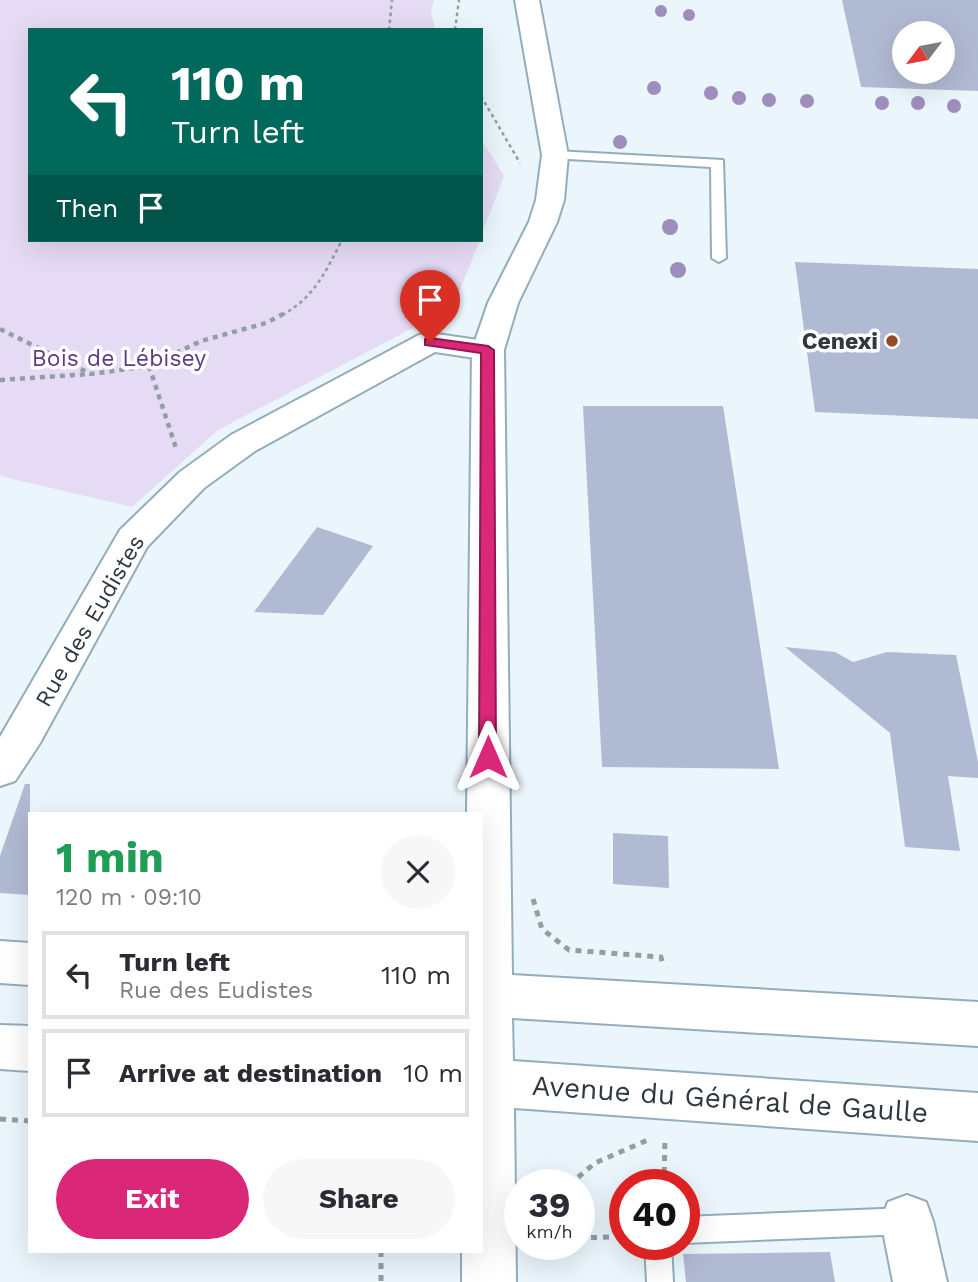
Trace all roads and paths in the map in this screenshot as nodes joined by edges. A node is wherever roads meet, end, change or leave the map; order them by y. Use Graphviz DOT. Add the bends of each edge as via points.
graph roads {
  1 [pos="392,0"];
  2 [pos="459,0"];
  3 [pos="527,0"];
  4 [pos="389,28"];
  5 [pos="454,28"];
  6 [pos="483,99"];
  7 [pos="555,155"];
  8 [pos="524,170"];
  9 [pos="341,242"];
  10 [pos="719,258"];
  11 [pos="0,329"];
  12 [pos="488,350"];
  13 [pos="149,366"];
  14 [pos="91,374"];
  15 [pos="0,380"];
  16 [pos="179,455"];
  17 [pos="0,769"];
  18 [pos="531,895"];
  19 [pos="0,962"];
  20 [pos="28,964"];
  21 [pos="664,976"];
  22 [pos="485,996"];
  23 [pos="978,1024"];
  24 [pos="0,1047"];
  25 [pos="28,1049"];
  26 [pos="484,1082"];
  27 [pos="978,1117"];
  28 [pos="0,1119"];
  29 [pos="28,1121"];
  30 [pos="589,1169"];
  31 [pos="664,1169"];
  32 [pos="908,1221"];
  33 [pos="700,1229"];
  34 [pos="381,1253"];
  35 [pos="659,1260"];
  36 [pos="381,1282"];
  37 [pos="489,1282"];
  38 [pos="660,1282"];
  39 [pos="920,1282"];
  1 -- 4 [label="path"];
  2 -- 5 [label="path"];
  3 -- 7 [label="street"];
  6 -- 8 [label="path"];
  7 -- 10 [label="lane" via="718,163"];
  7 -- 12 [label="street" via="550,200 503,303"];
  9 -- 13 [label="path" via="318,286 301,305 267,323 201,341"];
  11 -- 14 [label="path"];
  12 -- 17 [label="street, Rue des Eudistes" via="430,342 243,443 192,480 133,539 26,732"];
  12 -- 22 [label="street"];
  13 -- 14 [label="path"];
  13 -- 16 [label="path"];
  14 -- 15 [label="path"];
  18 -- 21 [label="path" via="542,929 569,950 662,957"];
  19 -- 20 [label="street"];
  22 -- 23 [label="street"];
  22 -- 26 [label="street"];
  24 -- 25 [label="street"];
  26 -- 27 [label="street, Avenue du Général de Gaulle"];
  26 -- 37 [label="street"];
  28 -- 29 [label="path"];
  30 -- 31 [label="path" via="665,1132"];
  32 -- 33 [label="lane"];
  32 -- 39 [label="street"];
  34 -- 36 [label="path"];
  35 -- 38 [label="lane"];
}
